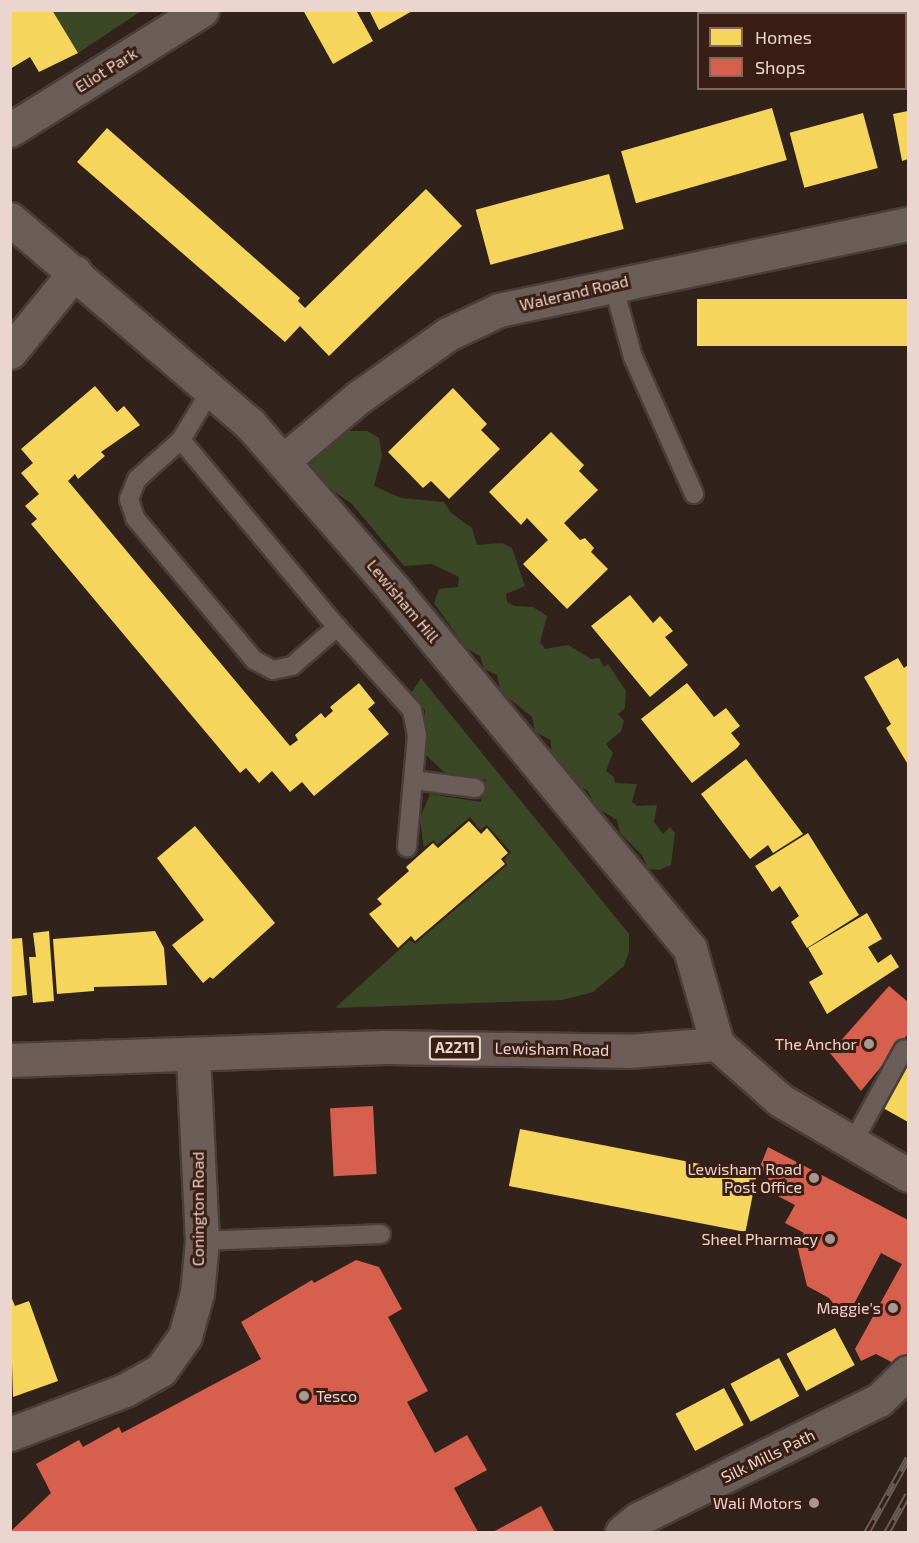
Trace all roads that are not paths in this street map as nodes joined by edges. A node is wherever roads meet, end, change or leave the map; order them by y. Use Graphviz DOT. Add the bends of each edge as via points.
graph roads {
  1 [pos="202,10"];
  2 [pos="10,130"];
  3 [pos="10,219"];
  4 [pos="909,224"];
  5 [pos="75,272"];
  6 [pos="613,284"];
  7 [pos="10,352"];
  8 [pos="212,388"];
  9 [pos="181,440"];
  10 [pos="283,461"];
  11 [pos="694,494"];
  12 [pos="337,627"];
  13 [pos="414,780"];
  14 [pos="475,788"];
  15 [pos="407,848"];
  16 [pos="717,1044"];
  17 [pos="904,1049"];
  18 [pos="193,1055"];
  19 [pos="10,1060"];
  20 [pos="852,1144"];
  21 [pos="909,1175"];
  22 [pos="381,1234"];
  23 [pos="201,1241"];
  24 [pos="909,1372"];
  25 [pos="10,1434"];
  26 [pos="622,1533"];
  1 -- 2 [label="street, Eliot Park"];
  3 -- 5 [label="street, Lewisham Hill"];
  4 -- 6 [label="street, Walerand Road"];
  5 -- 7 [label="street"];
  5 -- 8 [label="street, Lewisham Hill"];
  6 -- 10 [label="street, Walerand Road" via="499,310 448,334 359,397"];
  6 -- 11 [label="lane" via="633,357"];
  8 -- 9 [label="lane"];
  8 -- 10 [label="street, Lewisham Hill"];
  9 -- 12 [label="lane"];
  9 -- 12 [label="lane" via="137,479 129,499 142,527 254,660 273,670 292,666"];
  10 -- 16 [label="street, Lewisham Hill" via="690,949"];
  12 -- 13 [label="lane" via="412,710 417,721"];
  13 -- 14 [label="lane"];
  13 -- 15 [label="lane"];
  16 -- 18 [label="main road, Lewisham Road / A2211" via="628,1051 385,1047"];
  16 -- 20 [label="main road" via="780,1100"];
  17 -- 20 [label="lane"];
  18 -- 19 [label="main road, Lewisham Road / A2211"];
  18 -- 23 [label="street, Conington Road"];
  20 -- 21 [label="main road"];
  22 -- 23 [label="lane"];
  23 -- 25 [label="street, Conington Road" via="197,1293 184,1336 161,1370 125,1390"];
  24 -- 26 [label="street, Silk Mills Path" via="879,1400 638,1519"];
}
